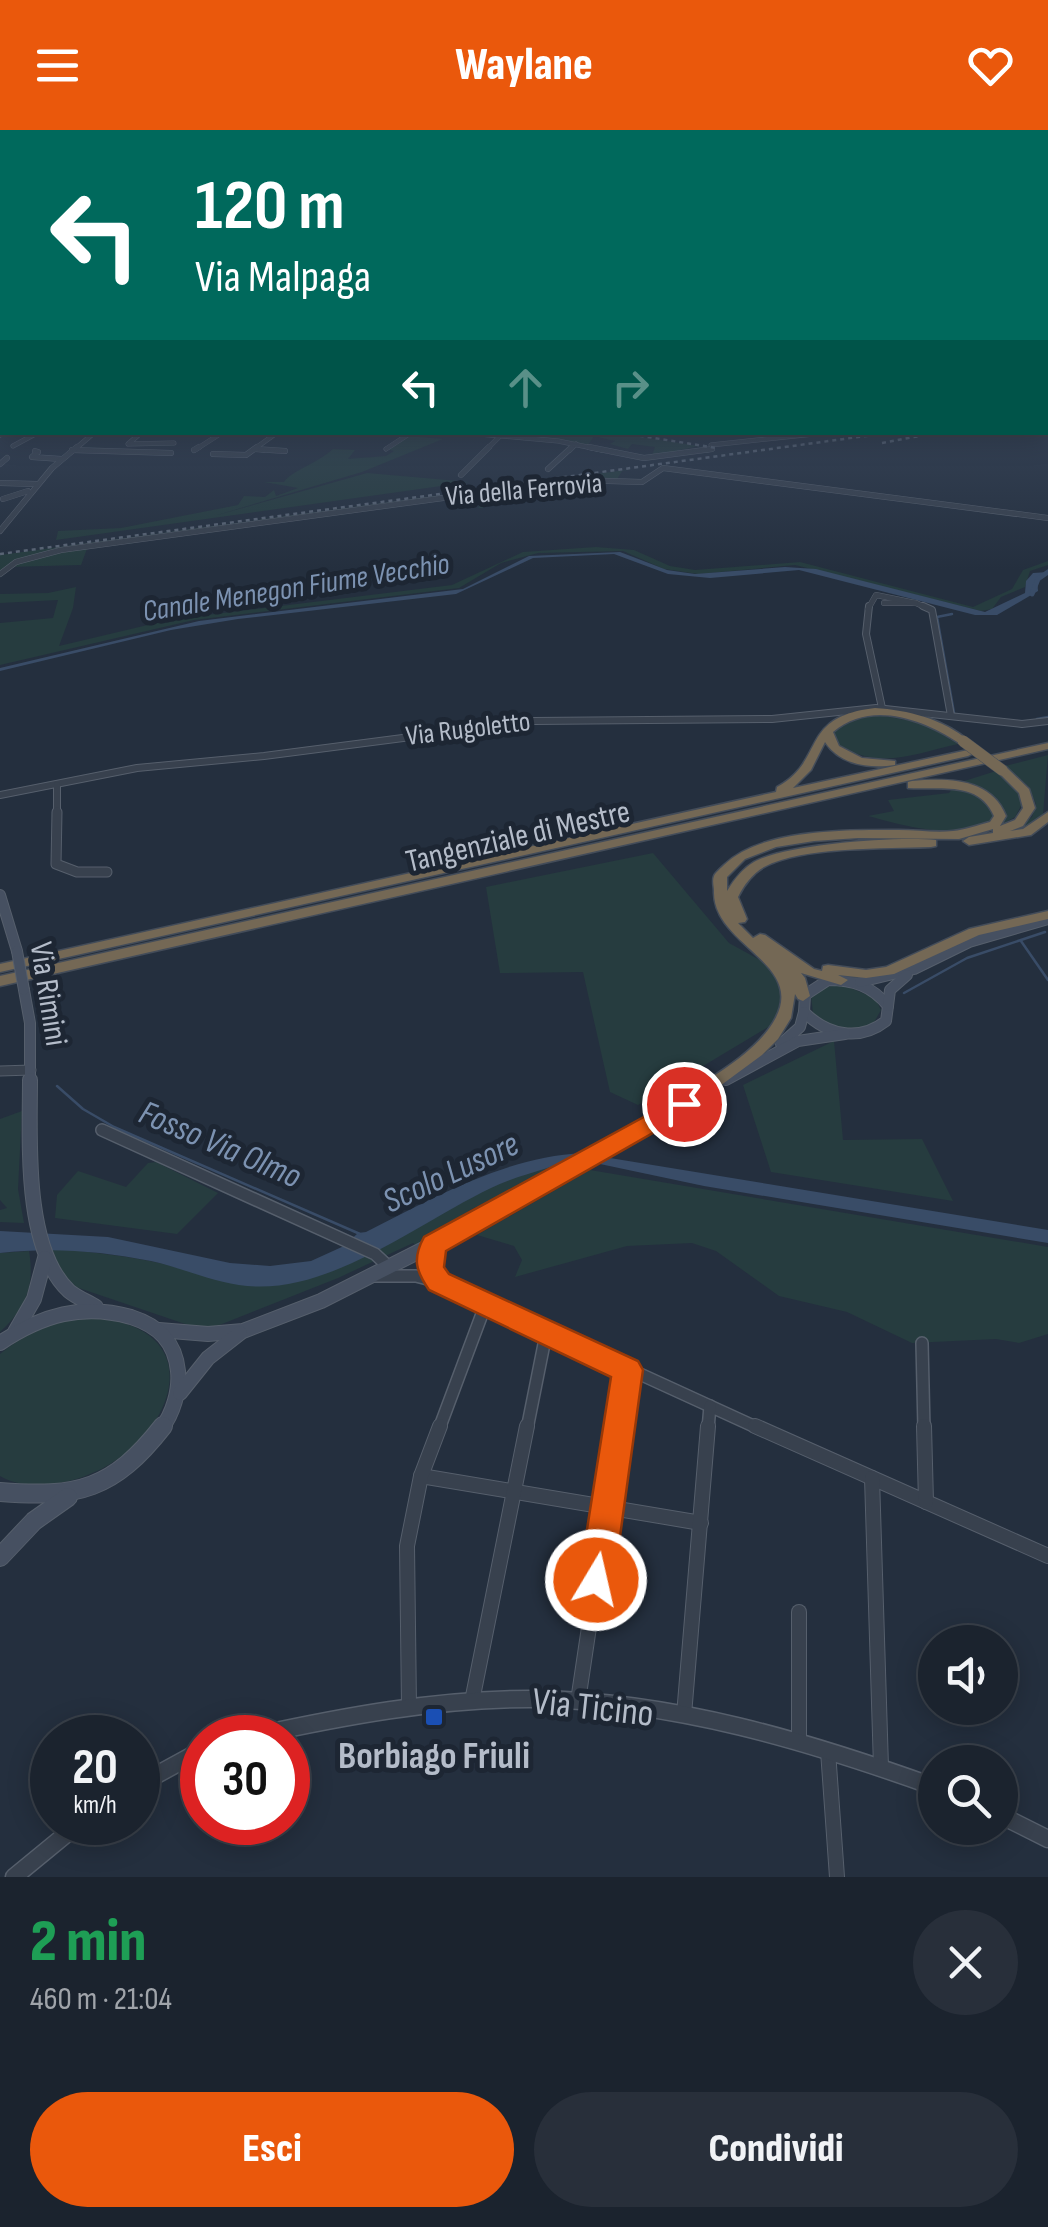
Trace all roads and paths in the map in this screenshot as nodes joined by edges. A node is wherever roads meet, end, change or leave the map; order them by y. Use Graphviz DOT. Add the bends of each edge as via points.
graph roads {
  1 [pos="33,435"];
  2 [pos="91,435"];
  3 [pos="138,435"];
  4 [pos="219,435"];
  5 [pos="274,435"];
  6 [pos="407,435"];
  7 [pos="489,435"];
  8 [pos="810,435"];
  9 [pos="500,436"];
  10 [pos="174,443"];
  11 [pos="576,444"];
  12 [pos="13,446"];
  13 [pos="255,449"];
  14 [pos="386,449"];
  15 [pos="72,450"];
  16 [pos="194,450"];
  17 [pos="284,451"];
  18 [pos="34,452"];
  19 [pos="172,453"];
  20 [pos="213,454"];
  21 [pos="7,458"];
  22 [pos="62,459"];
  23 [pos="0,464"];
  24 [pos="548,469"];
  25 [pos="462,476"];
  26 [pos="0,483"];
  27 [pos="35,486"];
  28 [pos="11,498"];
  29 [pos="1,499"];
  30 [pos="25,500"];
  31 [pos="0,513"];
  32 [pos="14,513"];
  33 [pos="1048,518"];
  34 [pos="0,532"];
  35 [pos="0,574"];
  36 [pos="914,602"];
  37 [pos="884,603"];
  38 [pos="882,708"];
  39 [pos="952,716"];
  40 [pos="1048,721"];
  41 [pos="828,730"];
  42 [pos="1048,736"];
  43 [pos="1048,746"];
  44 [pos="964,748"];
  45 [pos="57,785"];
  46 [pos="0,794"];
  47 [pos="1048,816"];
  48 [pos="672,819"];
  49 [pos="949,838"];
  50 [pos="106,872"];
  51 [pos="456,879"];
  52 [pos="0,895"];
  53 [pos="3,912"];
  54 [pos="1048,917"];
  55 [pos="6,933"];
  56 [pos="772,954"];
  57 [pos="0,968"];
  58 [pos="914,969"];
  59 [pos="0,981"];
  60 [pos="848,981"];
  61 [pos="804,1004"];
  62 [pos="888,1006"];
  63 [pos="844,1034"];
  64 [pos="762,1058"];
  65 [pos="31,1070"];
  66 [pos="0,1071"];
  67 [pos="684,1104"];
  68 [pos="102,1130"];
  69 [pos="434,1245"];
  70 [pos="44,1254"];
  71 [pos="375,1254"];
  72 [pos="390,1268"];
  73 [pos="374,1276"];
  74 [pos="439,1282"];
  75 [pos="485,1306"];
  76 [pos="100,1309"];
  77 [pos="159,1330"];
  78 [pos="243,1331"];
  79 [pos="15,1332"];
  80 [pos="546,1334"];
  81 [pos="0,1343"];
  82 [pos="922,1344"];
  83 [pos="628,1370"];
  84 [pos="180,1393"];
  85 [pos="710,1406"];
  86 [pos="421,1476"];
  87 [pos="872,1478"];
  88 [pos="0,1492"];
  89 [pos="514,1492"];
  90 [pos="71,1494"];
  91 [pos="926,1502"];
  92 [pos="608,1507"];
  93 [pos="701,1524"];
  94 [pos="1048,1556"];
  95 [pos="0,1557"];
  96 [pos="799,1612"];
  97 [pos="472,1701"];
  98 [pos="578,1702"];
  99 [pos="409,1708"];
  100 [pos="684,1718"];
  101 [pos="310,1726"];
  102 [pos="798,1744"];
  103 [pos="828,1750"];
  104 [pos="881,1767"];
  105 [pos="918,1781"];
  106 [pos="1018,1824"];
  107 [pos="1048,1840"];
  108 [pos="53,1845"];
  109 [pos="14,1877"];
  110 [pos="837,1877"];
  1 -- 12 [label="street"];
  2 -- 15 [label="street"];
  3 -- 10 [label="street" via="128,444"];
  4 -- 16 [label="street"];
  5 -- 13 [label="street"];
  6 -- 14 [label="street"];
  7 -- 9 [label="street"];
  8 -- 11 [label="street" via="644,458"];
  9 -- 11 [label="street"];
  9 -- 25 [label="street"];
  11 -- 24 [label="street"];
  13 -- 17 [label="street"];
  13 -- 20 [label="street" via="242,456"];
  15 -- 19 [label="street"];
  15 -- 22 [label="street"];
  18 -- 22 [label="street" via="34,458"];
  21 -- 23 [label="street"];
  22 -- 27 [label="street"];
  26 -- 27 [label="street"];
  27 -- 28 [label="street"];
  27 -- 30 [label="street"];
  28 -- 29 [label="street"];
  28 -- 30 [label="street"];
  30 -- 32 [label="street"];
  31 -- 32 [label="street"];
  32 -- 34 [label="street"];
  33 -- 35 [label="street, Via della Ferrovia" via="662,468 642,482 575,480 61,550 16,562"];
  36 -- 37 [label="street"];
  36 -- 38 [label="street" via="876,595 864,619"];
  36 -- 39 [label="street" via="932,610"];
  38 -- 39 [label="street, Via Rugoletto"];
  38 -- 45 [label="street, Via Rugoletto" via="772,719 504,724 136,768"];
  39 -- 40 [label="street, Via Rugoletto"];
  41 -- 44 [label="highway" via="854,715 894,714 929,722"];
  41 -- 44 [label="highway" via="836,750 865,762 900,763"];
  41 -- 48 [label="highway" via="796,783"];
  42 -- 44 [label="highway, Tangenziale di Mestre"];
  43 -- 51 [label="highway, Tangenziale di Mestre"];
  44 -- 48 [label="highway, Tangenziale di Mestre"];
  44 -- 49 [label="highway, bridge" via="1002,770 1025,792 1029,808 1019,822 993,832"];
  45 -- 46 [label="street, Via Rugoletto"];
  45 -- 50 [label="street" via="56,864"];
  47 -- 49 [label="highway" via="1014,836"];
  48 -- 57 [label="highway, Tangenziale di Mestre"];
  49 -- 51 [label="highway" via="984,830 1000,816 997,805 954,785 910,785"];
  49 -- 56 [label="highway" via="758,864 736,886 732,905"];
  51 -- 59 [label="highway, Tangenziale di Mestre"];
  52 -- 53 [label="main road, Via Rimini"];
  53 -- 55 [label="main road, Via Rimini"];
  54 -- 56 [label="highway" via="974,932 876,973 814,967"];
  54 -- 58 [label="main road" via="982,937"];
  55 -- 65 [label="main road, Via Rimini, bridge" via="17,950"];
  56 -- 60 [label="highway"];
  56 -- 61 [label="highway" via="798,978"];
  56 -- 67 [label="highway" via="787,982 784,1022"];
  58 -- 60 [label="main road" via="876,981"];
  58 -- 62 [label="main road" via="890,990"];
  60 -- 61 [label="main road" via="818,983"];
  60 -- 62 [label="main road" via="874,990"];
  61 -- 63 [label="main road" via="816,1024"];
  61 -- 64 [label="main road" via="797,1030"];
  62 -- 63 [label="main road" via="880,1028"];
  63 -- 64 [label="main road" via="810,1036"];
  64 -- 67 [label="main road"];
  65 -- 66 [label="street"];
  65 -- 70 [label="main road, Via Rimini" via="28,1132"];
  67 -- 69 [label="main road"];
  68 -- 71 [label="street"];
  69 -- 72 [label="main road"];
  69 -- 74 [label="street" via="430,1268"];
  70 -- 76 [label="main road" via="68,1290"];
  70 -- 79 [label="main road" via="34,1299"];
  71 -- 72 [label="street"];
  72 -- 73 [label="main road"];
  73 -- 74 [label="street"];
  73 -- 78 [label="main road"];
  74 -- 75 [label="street"];
  75 -- 80 [label="street"];
  75 -- 86 [label="street"];
  76 -- 77 [label="main road" via="131,1314"];
  76 -- 79 [label="main road" via="58,1314"];
  77 -- 78 [label="main road"];
  77 -- 84 [label="main road" via="179,1363"];
  78 -- 84 [label="main road" via="208,1358"];
  79 -- 81 [label="main road"];
  80 -- 83 [label="street"];
  80 -- 89 [label="street"];
  82 -- 91 [label="street"];
  83 -- 85 [label="street"];
  83 -- 92 [label="street"];
  84 -- 90 [label="main road" via="164,1430 137,1461"];
  85 -- 87 [label="street"];
  85 -- 93 [label="street"];
  86 -- 89 [label="street"];
  86 -- 99 [label="street" via="407,1546"];
  87 -- 91 [label="street"];
  87 -- 104 [label="street"];
  88 -- 90 [label="main road" via="22,1498"];
  89 -- 92 [label="street"];
  89 -- 97 [label="street"];
  90 -- 95 [label="main road"];
  91 -- 94 [label="street"];
  92 -- 93 [label="street"];
  92 -- 98 [label="street"];
  93 -- 100 [label="street"];
  96 -- 102 [label="street"];
  97 -- 98 [label="street, Via Ticino"];
  97 -- 99 [label="street, Via Ticino"];
  98 -- 100 [label="street, Via Ticino"];
  99 -- 101 [label="street, Via Ticino"];
  100 -- 102 [label="street, Via Ticino"];
  102 -- 103 [label="street, Via Ticino"];
  103 -- 104 [label="street, Via Ticino"];
  103 -- 110 [label="street"];
  104 -- 105 [label="street, Via Ticino"];
  106 -- 107 [label="street"];
  108 -- 109 [label="street"];
}
